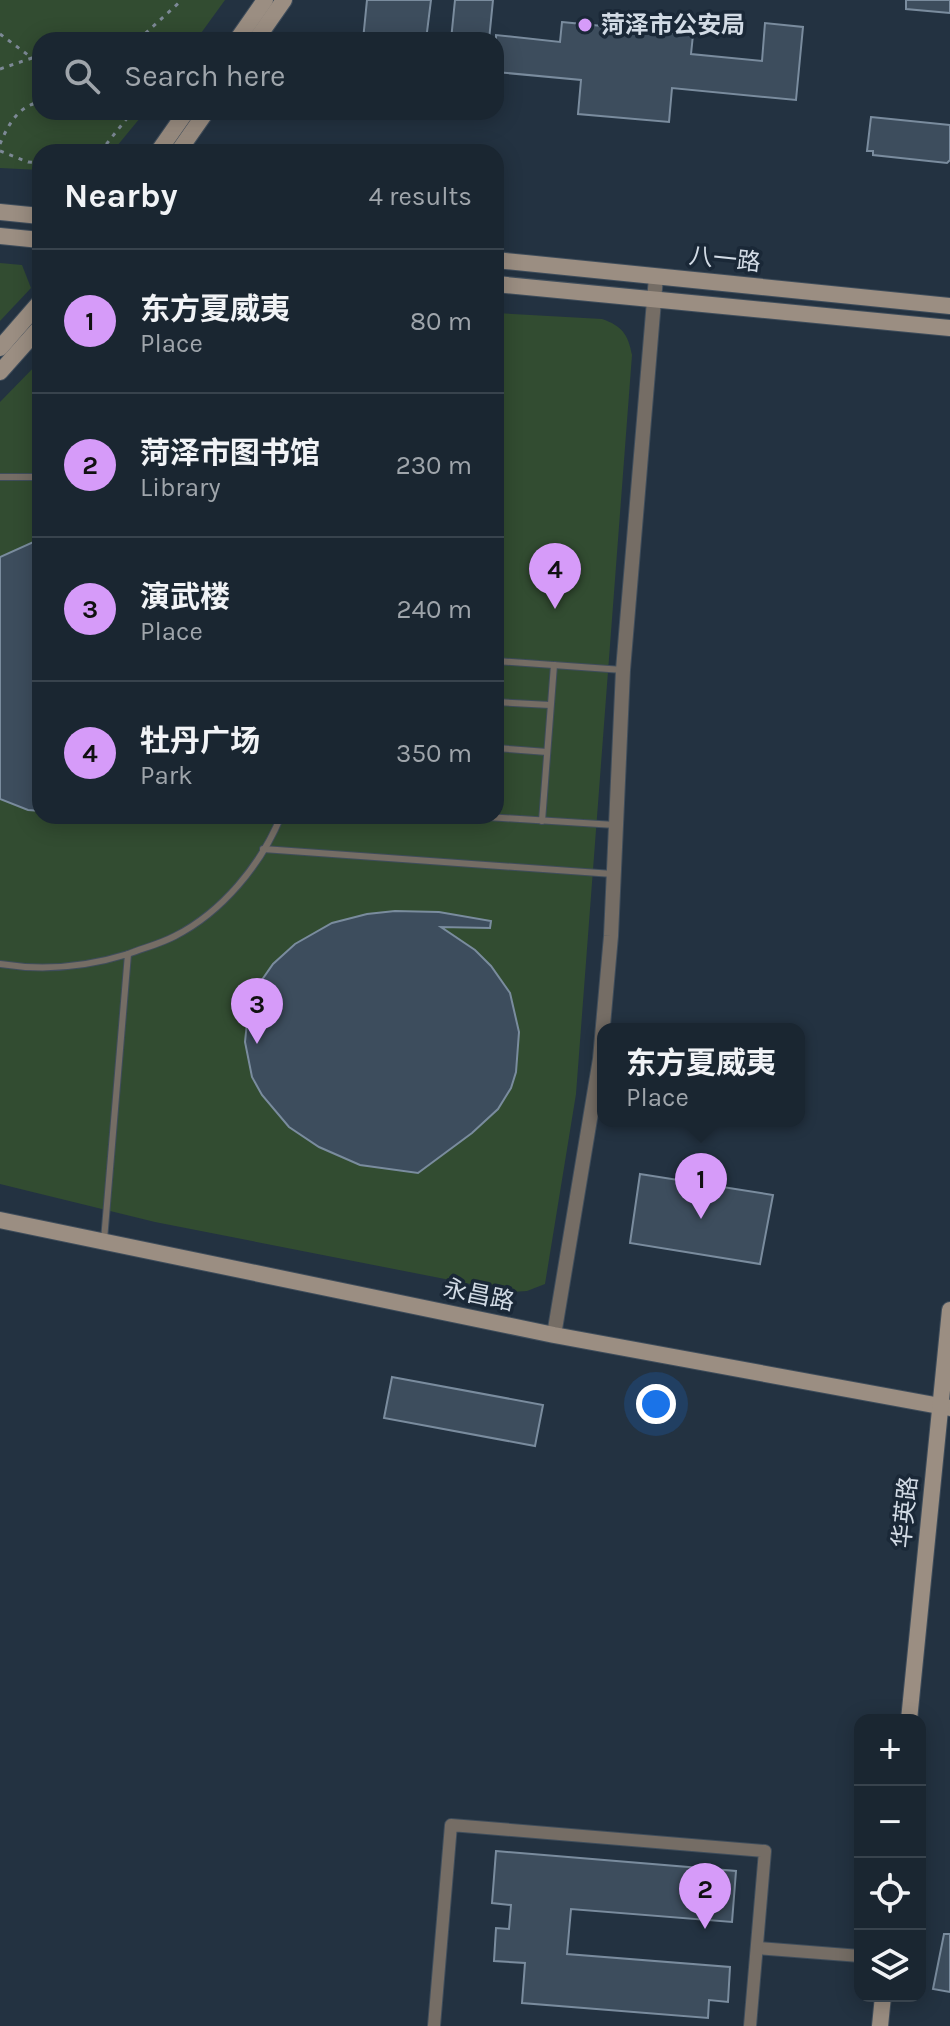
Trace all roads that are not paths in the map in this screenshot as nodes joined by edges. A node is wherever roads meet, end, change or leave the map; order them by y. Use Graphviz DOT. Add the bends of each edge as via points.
graph roads {
  1 [pos="265,0"];
  2 [pos="284,0"];
  3 [pos="243,32"];
  4 [pos="262,32"];
  5 [pos="180,120"];
  6 [pos="200,120"];
  7 [pos="164,144"];
  8 [pos="184,144"];
  9 [pos="0,212"];
  10 [pos="32,215"];
  11 [pos="0,236"];
  12 [pos="32,239"];
  13 [pos="504,261"];
  14 [pos="656,277"];
  15 [pos="504,285"];
  16 [pos="950,306"];
  17 [pos="32,311"];
  18 [pos="950,328"];
  19 [pos="32,336"];
  20 [pos="0,348"];
  21 [pos="0,372"];
  22 [pos="0,477"];
  23 [pos="32,477"];
  24 [pos="504,662"];
  25 [pos="554,665"];
  26 [pos="623,670"];
  27 [pos="504,702"];
  28 [pos="550,705"];
  29 [pos="504,749"];
  30 [pos="547,752"];
  31 [pos="504,818"];
  32 [pos="542,821"];
  33 [pos="277,824"];
  34 [pos="615,825"];
  35 [pos="263,849"];
  36 [pos="613,874"];
  37 [pos="128,954"];
  38 [pos="0,964"];
  39 [pos="603,1023"];
  40 [pos="597,1077"];
  41 [pos="0,1220"];
  42 [pos="104,1243"];
  43 [pos="950,1310"];
  44 [pos="554,1335"];
  45 [pos="945,1407"];
  46 [pos="910,1714"];
  47 [pos="757,1948"];
  48 [pos="854,1956"];
  49 [pos="882,2002"];
  50 [pos="434,2026"];
  51 [pos="750,2026"];
  52 [pos="880,2026"];
  1 -- 3 [label="main road"];
  2 -- 4 [label="main road"];
  5 -- 7 [label="main road"];
  6 -- 8 [label="main road"];
  9 -- 10 [label="main road"];
  11 -- 12 [label="main road"];
  13 -- 14 [label="main road, 八一路"];
  14 -- 16 [label="main road, 八一路"];
  14 -- 26 [label="street"];
  15 -- 18 [label="main road"];
  17 -- 20 [label="main road"];
  19 -- 21 [label="main road"];
  22 -- 23 [label="lane"];
  24 -- 25 [label="lane"];
  25 -- 26 [label="lane"];
  25 -- 28 [label="lane"];
  26 -- 34 [label="street"];
  27 -- 28 [label="lane"];
  28 -- 30 [label="lane"];
  29 -- 30 [label="lane"];
  30 -- 32 [label="lane"];
  31 -- 32 [label="lane"];
  32 -- 34 [label="lane"];
  33 -- 35 [label="lane"];
  34 -- 36 [label="street"];
  35 -- 36 [label="lane"];
  35 -- 37 [label="lane" via="204,919"];
  36 -- 39 [label="street"];
  37 -- 38 [label="lane" via="44,968"];
  37 -- 42 [label="lane"];
  40 -- 44 [label="street"];
  41 -- 42 [label="main road, 永昌路"];
  42 -- 44 [label="main road, 永昌路"];
  43 -- 45 [label="main road, 华英路"];
  44 -- 45 [label="main road, 永昌路"];
  45 -- 46 [label="main road, 华英路"];
  47 -- 48 [label="street"];
  47 -- 50 [label="street" via="765,1851 451,1825"];
  47 -- 51 [label="street"];
  49 -- 52 [label="main road"];
}
